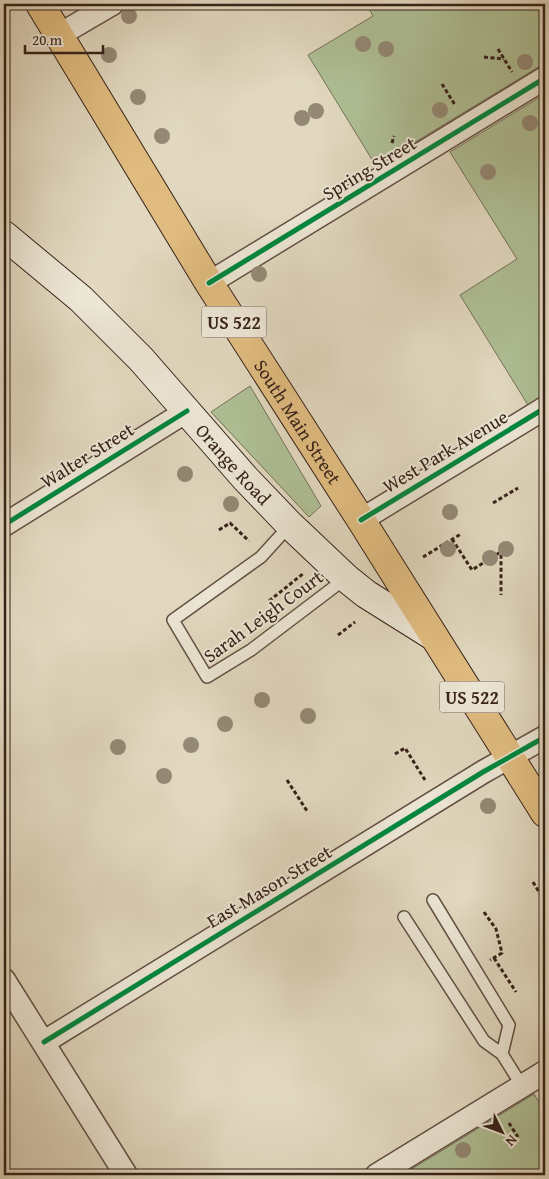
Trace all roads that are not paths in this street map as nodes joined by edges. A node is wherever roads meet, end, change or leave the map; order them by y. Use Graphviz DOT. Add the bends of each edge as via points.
graph roads {
  1 [pos="40,4"];
  2 [pos="112,4"];
  3 [pos="59,35"];
  4 [pos="545,78"];
  5 [pos="4,235"];
  6 [pos="209,283"];
  7 [pos="545,408"];
  8 [pos="187,411"];
  9 [pos="361,520"];
  10 [pos="4,525"];
  11 [pos="290,525"];
  12 [pos="346,578"];
  13 [pos="433,636"];
  14 [pos="545,738"];
  15 [pos="510,757"];
  16 [pos="545,813"];
  17 [pos="433,900"];
  18 [pos="404,917"];
  19 [pos="4,980"];
  20 [pos="44,1042"];
  21 [pos="502,1054"];
  22 [pos="545,1072"];
  23 [pos="522,1086"];
  24 [pos="126,1175"];
  25 [pos="376,1175"];
  1 -- 3 [label="main road, South Main Street / US 522"];
  2 -- 3 [label="street"];
  3 -- 6 [label="main road, South Main Street / US 522"];
  4 -- 6 [label="street, Spring Street"];
  5 -- 8 [label="main road, Orange Road" via="81,299"];
  6 -- 9 [label="main road, South Main Street / US 522"];
  7 -- 9 [label="street, West Park Avenue"];
  8 -- 10 [label="street, Walter Street"];
  8 -- 11 [label="main road, Orange Road"];
  9 -- 13 [label="main road, South Main Street / US 522"];
  11 -- 12 [label="main road, Orange Road"];
  11 -- 12 [label="lane, Sarah Leigh Court" via="261,557 173,620 207,677 251,650"];
  12 -- 13 [label="main road, Orange Road"];
  13 -- 15 [label="main road, South Main Street / US 522"];
  14 -- 15 [label="street, East Mason Street"];
  15 -- 16 [label="main road, South Main Street / US 522"];
  15 -- 20 [label="street, East Mason Street"];
  17 -- 21 [label="lane" via="510,1025"];
  18 -- 21 [label="lane" via="484,1041"];
  19 -- 20 [label="street"];
  20 -- 24 [label="street"];
  21 -- 23 [label="lane"];
  22 -- 23 [label="street"];
  23 -- 25 [label="street"];
}
